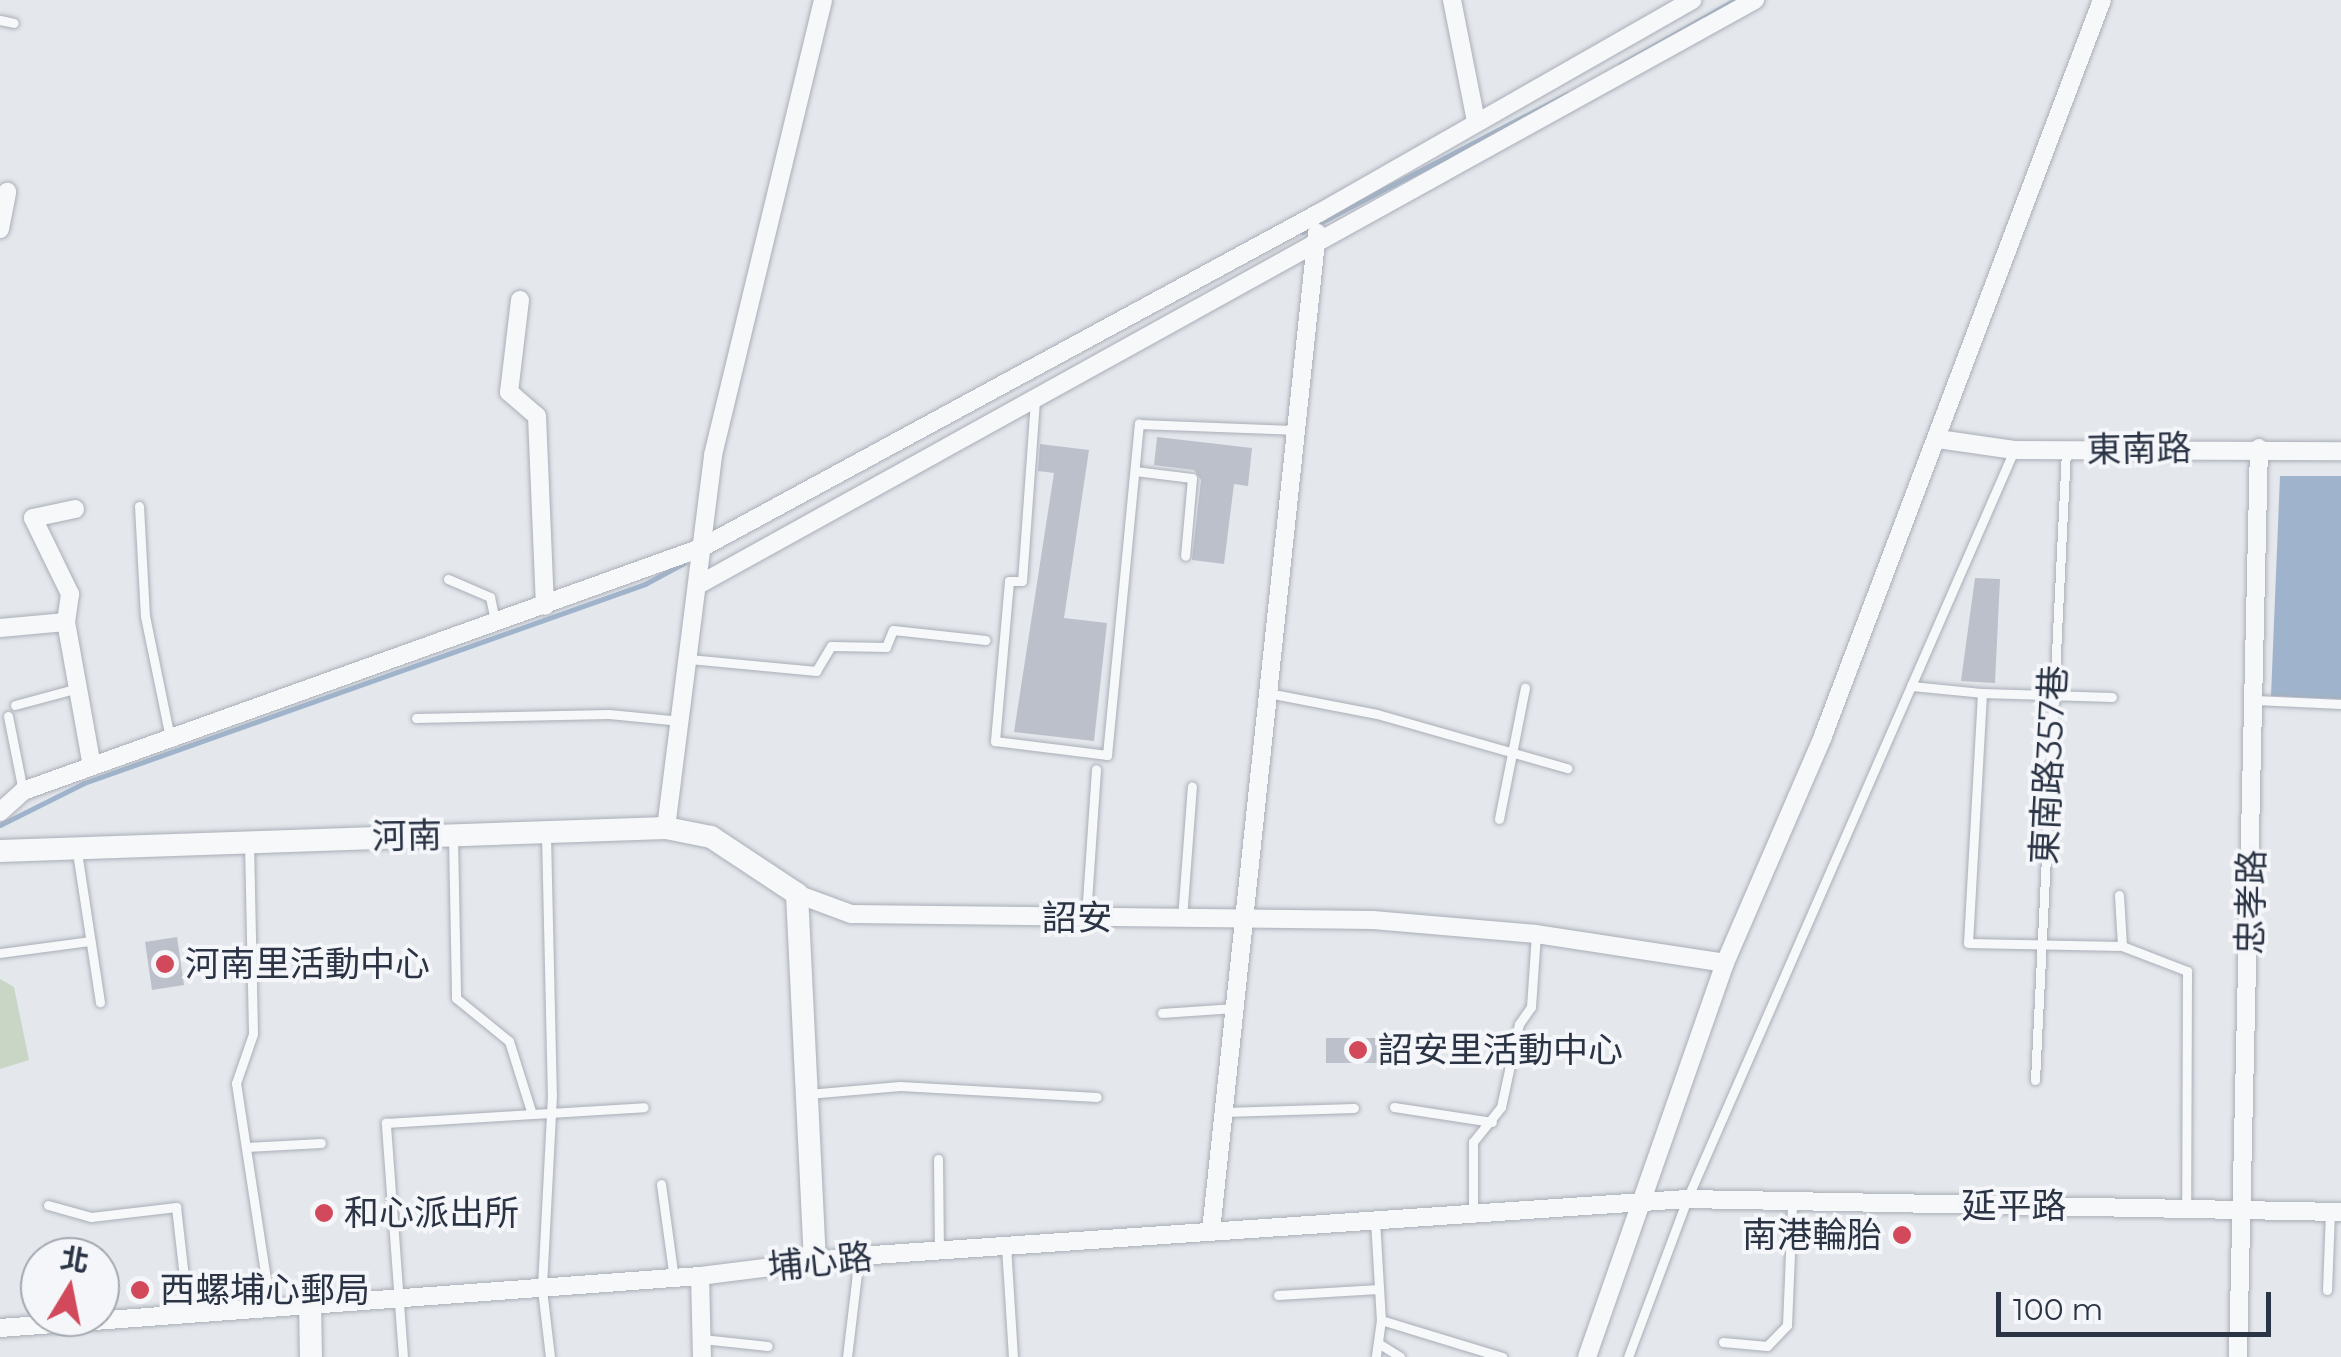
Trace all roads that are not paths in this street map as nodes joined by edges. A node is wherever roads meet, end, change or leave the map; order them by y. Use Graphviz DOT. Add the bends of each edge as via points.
graph roads {
  1 [pos="823,0"];
  2 [pos="1452,0"];
  3 [pos="1693,0"];
  4 [pos="1755,0"];
  5 [pos="2102,0"];
  6 [pos="0,20"];
  7 [pos="14,23"];
  8 [pos="1476,121"];
  9 [pos="7,192"];
  10 [pos="1319,213"];
  11 [pos="0,229"];
  12 [pos="1316,240"];
  13 [pos="520,300"];
  14 [pos="1035,400"];
  15 [pos="1292,430"];
  16 [pos="1938,439"];
  17 [pos="2259,448"];
  18 [pos="2014,450"];
  19 [pos="2066,450"];
  20 [pos="2341,451"];
  21 [pos="1135,471"];
  22 [pos="139,506"];
  23 [pos="75,509"];
  24 [pos="700,548"];
  25 [pos="1185,556"];
  26 [pos="448,579"];
  27 [pos="700,584"];
  28 [pos="545,606"];
  29 [pos="66,622"];
  30 [pos="496,623"];
  31 [pos="0,628"];
  32 [pos="984,640"];
  33 [pos="689,659"];
  34 [pos="1911,686"];
  35 [pos="78,688"];
  36 [pos="1525,688"];
  37 [pos="1268,693"];
  38 [pos="1982,693"];
  39 [pos="2052,695"];
  40 [pos="2112,697"];
  41 [pos="2255,700"];
  42 [pos="2341,704"];
  43 [pos="15,705"];
  44 [pos="8,716"];
  45 [pos="416,718"];
  46 [pos="681,720"];
  47 [pos="170,738"];
  48 [pos="1512,752"];
  49 [pos="92,766"];
  50 [pos="1096,768"];
  51 [pos="1567,768"];
  52 [pos="1192,786"];
  53 [pos="23,790"];
  54 [pos="0,812"];
  55 [pos="1499,820"];
  56 [pos="666,828"];
  57 [pos="546,832"];
  58 [pos="452,835"];
  59 [pos="248,840"];
  60 [pos="76,844"];
  61 [pos="0,851"];
  62 [pos="797,894"];
  63 [pos="2118,894"];
  64 [pos="1247,917"];
  65 [pos="1182,918"];
  66 [pos="1086,919"];
  67 [pos="1536,934"];
  68 [pos="90,941"];
  69 [pos="2040,945"];
  70 [pos="2122,946"];
  71 [pos="0,953"];
  72 [pos="1724,963"];
  73 [pos="100,1002"];
  74 [pos="1236,1008"];
  75 [pos="1162,1013"];
  76 [pos="2036,1080"];
  77 [pos="806,1094"];
  78 [pos="1097,1097"];
  79 [pos="1394,1106"];
  80 [pos="644,1107"];
  81 [pos="1354,1108"];
  82 [pos="547,1109"];
  83 [pos="531,1111"];
  84 [pos="1224,1112"];
  85 [pos="1492,1122"];
  86 [pos="321,1143"];
  87 [pos="246,1147"];
  88 [pos="938,1159"];
  89 [pos="661,1184"];
  90 [pos="1687,1199"];
  91 [pos="1642,1203"];
  92 [pos="48,1204"];
  93 [pos="1792,1204"];
  94 [pos="2186,1207"];
  95 [pos="2246,1210"];
  96 [pos="2335,1212"];
  97 [pos="1472,1214"];
  98 [pos="1375,1220"];
  99 [pos="1211,1232"];
  100 [pos="1006,1246"];
  101 [pos="939,1250"];
  102 [pos="859,1256"];
  103 [pos="815,1260"];
  104 [pos="700,1276"];
  105 [pos="674,1278"];
  106 [pos="542,1289"];
  107 [pos="1378,1289"];
  108 [pos="2327,1290"];
  109 [pos="398,1296"];
  110 [pos="1278,1296"];
  111 [pos="310,1301"];
  112 [pos="270,1306"];
  113 [pos="188,1314"];
  114 [pos="1381,1320"];
  115 [pos="0,1328"];
  116 [pos="1723,1342"];
  117 [pos="1378,1343"];
  118 [pos="768,1346"];
  119 [pos="702,1348"];
  120 [pos="312,1357"];
  121 [pos="402,1357"];
  122 [pos="550,1357"];
  123 [pos="847,1357"];
  124 [pos="1013,1357"];
  125 [pos="1376,1357"];
  126 [pos="1400,1357"];
  127 [pos="1502,1357"];
  128 [pos="1587,1357"];
  129 [pos="1628,1357"];
  130 [pos="2238,1357"];
  1 -- 24 [label="street" via="713,455"];
  2 -- 8 [label="street"];
  3 -- 8 [label="street"];
  4 -- 12 [label="street"];
  5 -- 16 [label="street"];
  6 -- 7 [label="lane"];
  8 -- 10 [label="street"];
  9 -- 11 [label="street"];
  10 -- 12 [label="street"];
  10 -- 24 [label="street"];
  12 -- 14 [label="street"];
  12 -- 15 [label="street"];
  13 -- 28 [label="street" via="509,392 537,416"];
  14 -- 21 [label="lane" via="1022,581 1009,581 996,741 1107,755"];
  14 -- 27 [label="street"];
  15 -- 21 [label="lane" via="1139,424"];
  15 -- 37 [label="street"];
  16 -- 18 [label="street, 東南路"];
  16 -- 72 [label="street" via="1823,736"];
  17 -- 19 [label="street, 東南路"];
  17 -- 20 [label="street, 東南路"];
  17 -- 41 [label="street, 忠孝路"];
  18 -- 19 [label="street, 東南路"];
  18 -- 34 [label="lane"];
  19 -- 39 [label="lane, 東南路357巷"];
  21 -- 25 [label="lane" via="1192,478"];
  22 -- 47 [label="lane" via="145,616"];
  23 -- 29 [label="street" via="33,518 70,594"];
  24 -- 27 [label="street"];
  24 -- 28 [label="street"];
  26 -- 30 [label="lane" via="490,597"];
  27 -- 33 [label="street"];
  28 -- 30 [label="street"];
  29 -- 31 [label="street"];
  29 -- 35 [label="street"];
  30 -- 47 [label="street"];
  32 -- 33 [label="lane" via="893,630 886,646 831,646 816,671"];
  33 -- 46 [label="street"];
  34 -- 38 [label="lane"];
  34 -- 90 [label="lane"];
  35 -- 43 [label="lane"];
  35 -- 49 [label="street"];
  36 -- 48 [label="lane"];
  37 -- 48 [label="lane" via="1377,714"];
  37 -- 64 [label="street"];
  38 -- 39 [label="lane"];
  38 -- 69 [label="lane" via="1968,943"];
  39 -- 40 [label="lane"];
  39 -- 69 [label="lane, 東南路357巷"];
  41 -- 42 [label="lane"];
  41 -- 95 [label="street, 忠孝路"];
  44 -- 53 [label="lane"];
  45 -- 46 [label="lane" via="609,714"];
  46 -- 56 [label="street"];
  47 -- 49 [label="street"];
  48 -- 51 [label="lane"];
  48 -- 55 [label="lane"];
  49 -- 53 [label="street"];
  50 -- 66 [label="lane"];
  52 -- 65 [label="lane"];
  53 -- 54 [label="street"];
  56 -- 57 [label="street, 河南"];
  56 -- 62 [label="street, 河南" via="710,837"];
  57 -- 58 [label="street, 河南"];
  57 -- 82 [label="lane" via="552,1095"];
  58 -- 59 [label="street, 河南"];
  58 -- 83 [label="lane" via="456,998 510,1041"];
  59 -- 60 [label="street, 河南"];
  59 -- 87 [label="lane" via="254,1034 236,1084"];
  60 -- 61 [label="street, 河南"];
  60 -- 68 [label="lane"];
  62 -- 66 [label="street, 詔安" via="850,914"];
  62 -- 77 [label="street"];
  63 -- 70 [label="lane"];
  64 -- 65 [label="street, 詔安"];
  64 -- 67 [label="street, 詔安"];
  64 -- 74 [label="street"];
  65 -- 66 [label="street, 詔安"];
  67 -- 72 [label="street, 詔安"];
  67 -- 85 [label="lane" via="1531,1007 1519,1024"];
  68 -- 71 [label="lane"];
  68 -- 73 [label="lane"];
  69 -- 70 [label="lane"];
  69 -- 76 [label="lane, 東南路357巷"];
  70 -- 94 [label="lane" via="2187,971"];
  72 -- 91 [label="street"];
  74 -- 75 [label="lane"];
  74 -- 84 [label="street"];
  77 -- 78 [label="lane" via="900,1086"];
  77 -- 103 [label="street"];
  79 -- 85 [label="lane"];
  80 -- 82 [label="lane"];
  81 -- 84 [label="lane"];
  82 -- 83 [label="lane"];
  82 -- 106 [label="lane"];
  83 -- 109 [label="lane" via="386,1123"];
  84 -- 99 [label="street"];
  85 -- 97 [label="lane" via="1473,1142"];
  86 -- 87 [label="lane"];
  87 -- 112 [label="lane"];
  88 -- 101 [label="lane"];
  89 -- 105 [label="lane"];
  90 -- 91 [label="street, 延平路"];
  90 -- 93 [label="street, 延平路"];
  90 -- 129 [label="lane"];
  91 -- 97 [label="street, 埔心路"];
  91 -- 128 [label="street"];
  92 -- 113 [label="lane" via="91,1217 176,1207"];
  93 -- 94 [label="street, 延平路"];
  93 -- 116 [label="lane" via="1787,1324 1767,1346"];
  94 -- 95 [label="street, 延平路"];
  95 -- 96 [label="street, 延平路"];
  95 -- 130 [label="street, 忠孝路"];
  96 -- 108 [label="lane"];
  97 -- 98 [label="street, 埔心路"];
  98 -- 99 [label="street, 埔心路"];
  98 -- 107 [label="lane"];
  99 -- 100 [label="street, 埔心路"];
  100 -- 101 [label="street, 埔心路"];
  100 -- 124 [label="lane"];
  101 -- 102 [label="street, 埔心路"];
  102 -- 103 [label="street, 埔心路"];
  102 -- 123 [label="lane"];
  103 -- 104 [label="street, 埔心路"];
  104 -- 105 [label="street, 埔心路"];
  104 -- 119 [label="street"];
  105 -- 106 [label="street, 埔心路"];
  106 -- 109 [label="street, 埔心路"];
  106 -- 122 [label="lane"];
  107 -- 110 [label="lane"];
  107 -- 114 [label="lane"];
  109 -- 111 [label="street, 埔心路"];
  109 -- 121 [label="lane"];
  111 -- 112 [label="street, 埔心路"];
  111 -- 120 [label="street"];
  112 -- 113 [label="street, 埔心路"];
  113 -- 115 [label="street, 埔心路"];
  114 -- 117 [label="lane"];
  114 -- 127 [label="lane"];
  117 -- 125 [label="lane"];
  117 -- 126 [label="lane"];
  118 -- 119 [label="lane"];
}
